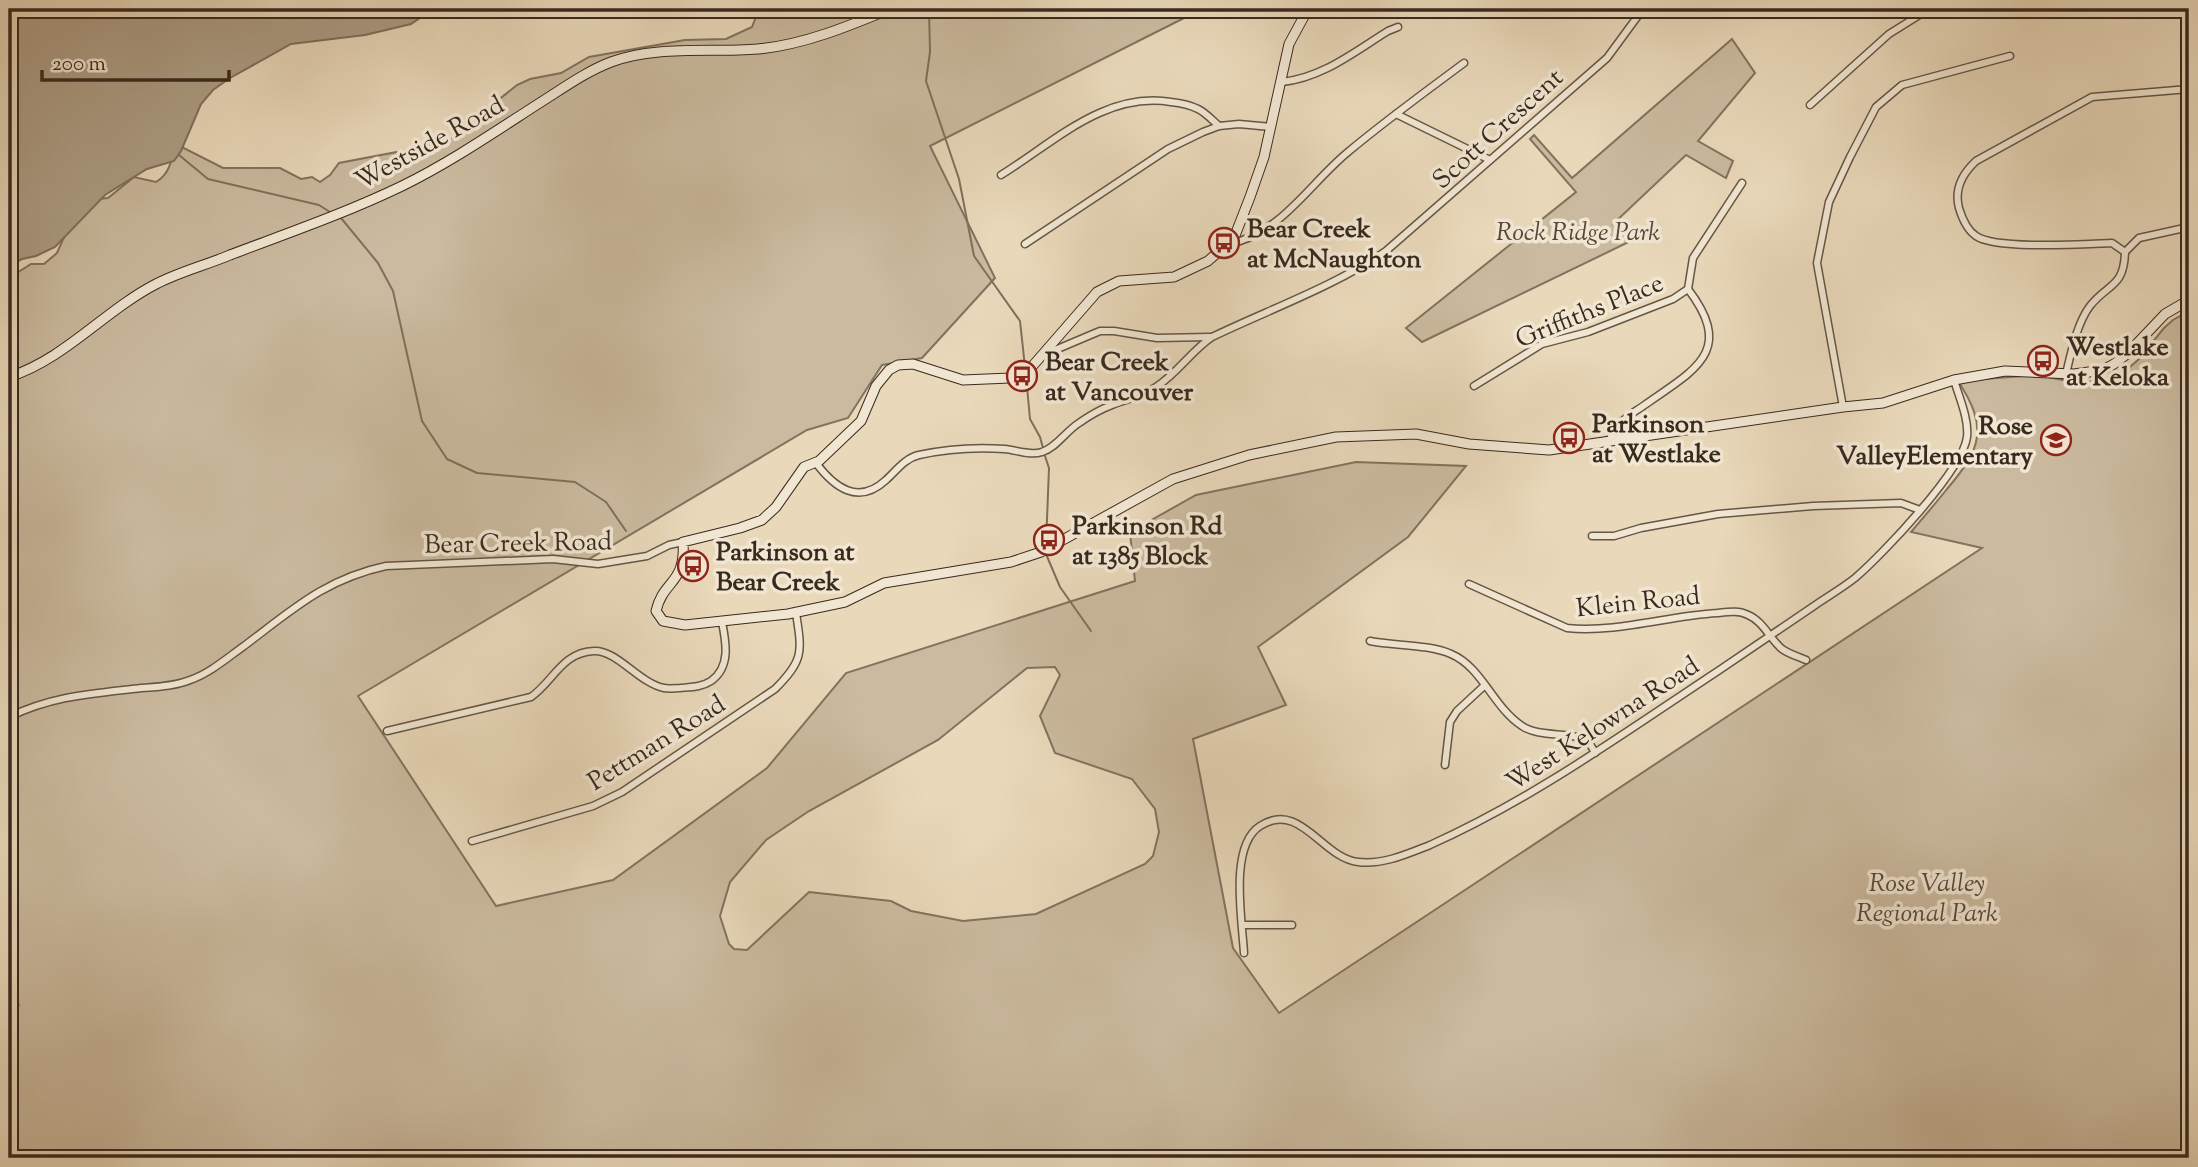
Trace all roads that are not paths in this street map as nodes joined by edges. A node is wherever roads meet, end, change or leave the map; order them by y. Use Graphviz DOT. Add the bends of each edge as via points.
graph roads {
  1 [pos="890,9"];
  2 [pos="1010,9"];
  3 [pos="1038,9"];
  4 [pos="1308,9"];
  5 [pos="1643,9"];
  6 [pos="1929,9"];
  7 [pos="1398,27"];
  8 [pos="2010,56"];
  9 [pos="1464,63"];
  10 [pos="1282,82"];
  11 [pos="2189,89"];
  12 [pos="1810,105"];
  13 [pos="1396,114"];
  14 [pos="1219,126"];
  15 [pos="1271,127"];
  16 [pos="1490,160"];
  17 [pos="1001,175"];
  18 [pos="1742,183"];
  19 [pos="2189,227"];
  20 [pos="1024,244"];
  21 [pos="1227,244"];
  22 [pos="2125,252"];
  23 [pos="1688,289"];
  24 [pos="2189,300"];
  25 [pos="1212,337"];
  26 [pos="1048,348"];
  27 [pos="2066,374"];
  28 [pos="9,377"];
  29 [pos="1954,380"];
  30 [pos="1474,386"];
  31 [pos="1843,407"];
  32 [pos="1608,442"];
  33 [pos="816,463"];
  34 [pos="1920,510"];
  35 [pos="1592,536"];
  36 [pos="683,542"];
  37 [pos="1469,584"];
  38 [pos="796,613"];
  39 [pos="722,622"];
  40 [pos="1770,635"];
  41 [pos="1370,641"];
  42 [pos="1807,660"];
  43 [pos="1484,686"];
  44 [pos="9,717"];
  45 [pos="387,731"];
  46 [pos="1595,753"];
  47 [pos="1445,765"];
  48 [pos="472,841"];
  49 [pos="1242,925"];
  50 [pos="1292,925"];
  51 [pos="1244,953"];
  1 -- 28 [label="street, Westside Road" via="814,37 760,49 648,53 613,61 403,185 159,282 56,355"];
  2 -- 3 [label="street" via="1026,13"];
  4 -- 10 [label="street, Bear Creek Road" via="1289,44"];
  5 -- 16 [label="street, Scott Crescent" via="1607,58"];
  6 -- 12 [label="street" via="1889,34"];
  7 -- 10 [label="street" via="1318,73"];
  8 -- 31 [label="street" via="1902,85 1876,107 1850,157 1829,202 1817,263"];
  9 -- 13 [label="street"];
  10 -- 15 [label="street, Bear Creek Road"];
  11 -- 22 [label="street" via="2092,97 1976,161 1964,173 1956,196 1962,219 1976,236 2004,243 2112,243"];
  13 -- 16 [label="street"];
  13 -- 21 [label="street" via="1345,155 1295,206 1248,240"];
  14 -- 15 [label="street"];
  14 -- 17 [label="street" via="1199,109 1179,103 1127,102 1090,117"];
  14 -- 20 [label="street" via="1168,149"];
  15 -- 21 [label="street, Bear Creek Road" via="1250,197 1234,238"];
  16 -- 25 [label="street, Scott Crescent" via="1371,261"];
  18 -- 23 [label="street, Griffiths Place" via="1693,258"];
  19 -- 22 [label="street" via="2139,238"];
  21 -- 26 [label="street, Bear Creek Road" via="1208,261 1174,277 1119,281 1097,292"];
  22 -- 27 [label="street" via="2124,268 2115,284 2090,306"];
  23 -- 30 [label="street, Griffiths Place" via="1588,332 1542,344"];
  23 -- 32 [label="street" via="1709,326 1710,345 1700,364 1621,422"];
  24 -- 27 [label="street" via="2165,314 2115,365"];
  25 -- 26 [label="street" via="1157,338 1100,331 1055,350"];
  25 -- 33 [label="street, Scott Crescent" via="1154,388 1091,415 1041,453 1003,449 916,455 867,492 840,488"];
  26 -- 33 [label="street, Bear Creek Road" via="1029,370 1010,378 963,380 913,364 898,365 882,377 861,421"];
  27 -- 29 [label="street" via="2005,371"];
  29 -- 31 [label="street" via="1883,403"];
  29 -- 34 [label="street, West Kelowna Road" via="1967,437 1960,456"];
  31 -- 32 [label="street"];
  32 -- 38 [label="street" via="1549,450 1469,444 1416,434 1336,437 1249,455 1173,480 1041,552 1011,562 884,583 845,602"];
  33 -- 36 [label="street, Bear Creek Road" via="804,467 762,520"];
  34 -- 35 [label="street" via="1901,503 1790,508 1718,514 1614,536"];
  34 -- 40 [label="street, West Kelowna Road" via="1854,578"];
  36 -- 39 [label="street" via="680,572 659,598 656,611 663,621 685,625"];
  36 -- 44 [label="street, Bear Creek Road" via="647,556 598,564 553,559 366,570 317,591 189,681 81,694 33,705"];
  37 -- 40 [label="street, Klein Road" via="1567,628 1583,630 1735,612 1747,614"];
  38 -- 39 [label="street"];
  38 -- 48 [label="street, Pettman Road" via="799,656 792,672 775,689 622,792 593,806"];
  39 -- 45 [label="street" via="727,647 724,664 717,677 705,684 664,688 636,675 609,654 580,653 564,662 531,697"];
  40 -- 42 [label="street, Klein Road" via="1784,650"];
  40 -- 46 [label="street, West Kelowna Road"];
  41 -- 43 [label="street" via="1448,652 1466,662"];
  43 -- 46 [label="street" via="1524,728 1575,736 1589,743"];
  43 -- 47 [label="street" via="1450,722"];
  46 -- 49 [label="street, West Kelowna Road" via="1501,811 1409,854 1378,863 1348,859 1306,828 1285,819 1263,824 1248,837 1243,850"];
  49 -- 50 [label="street"];
  49 -- 51 [label="street, West Kelowna Road"];
}
